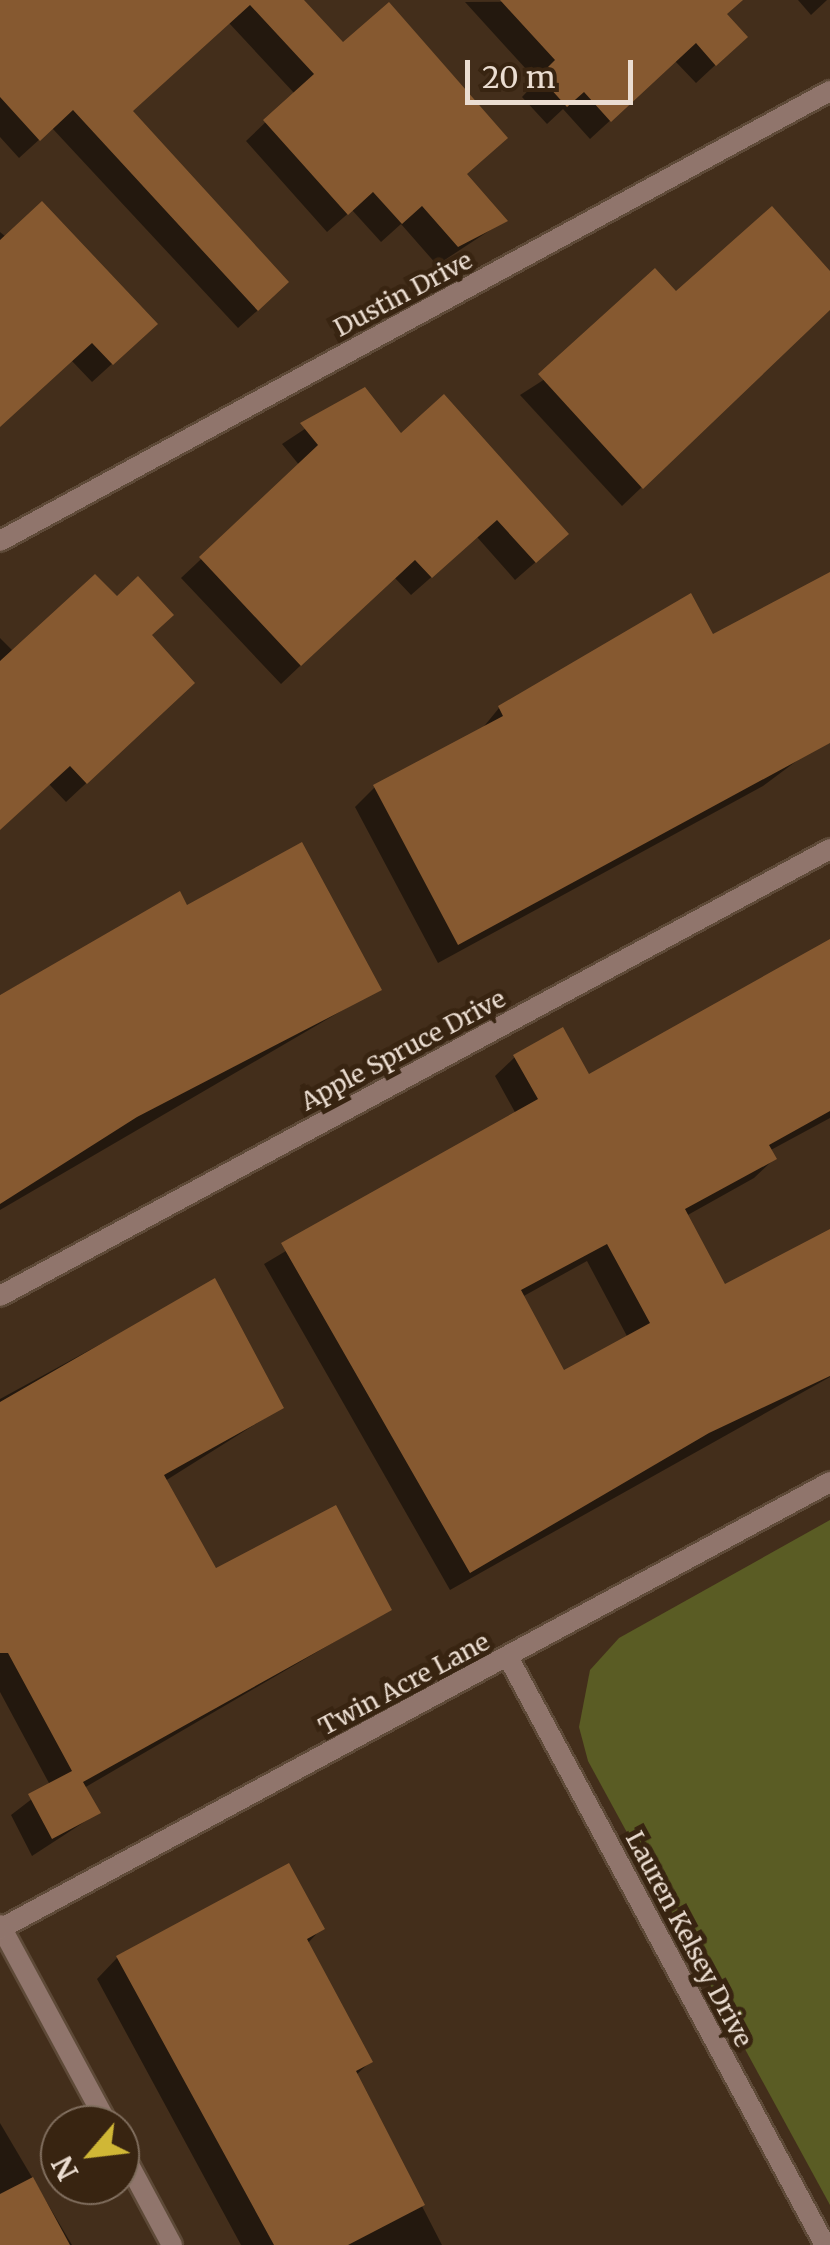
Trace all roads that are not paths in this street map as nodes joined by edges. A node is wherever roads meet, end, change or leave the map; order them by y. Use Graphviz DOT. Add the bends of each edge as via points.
graph roads {
  1 [pos="830,91"];
  2 [pos="0,541"];
  3 [pos="830,849"];
  4 [pos="0,1296"];
  5 [pos="830,1482"];
  6 [pos="508,1656"];
  7 [pos="0,1927"];
  8 [pos="97,2105"];
  9 [pos="140,2185"];
  10 [pos="172,2245"];
  11 [pos="825,2245"];
  1 -- 2 [label="street, Dustin Drive"];
  3 -- 4 [label="street, Apple Spruce Drive"];
  5 -- 6 [label="street, Twin Acre Lane"];
  6 -- 7 [label="street, Twin Acre Lane"];
  6 -- 11 [label="street, Lauren Kelsey Drive"];
  7 -- 8 [label="street"];
  9 -- 10 [label="street"];
}
